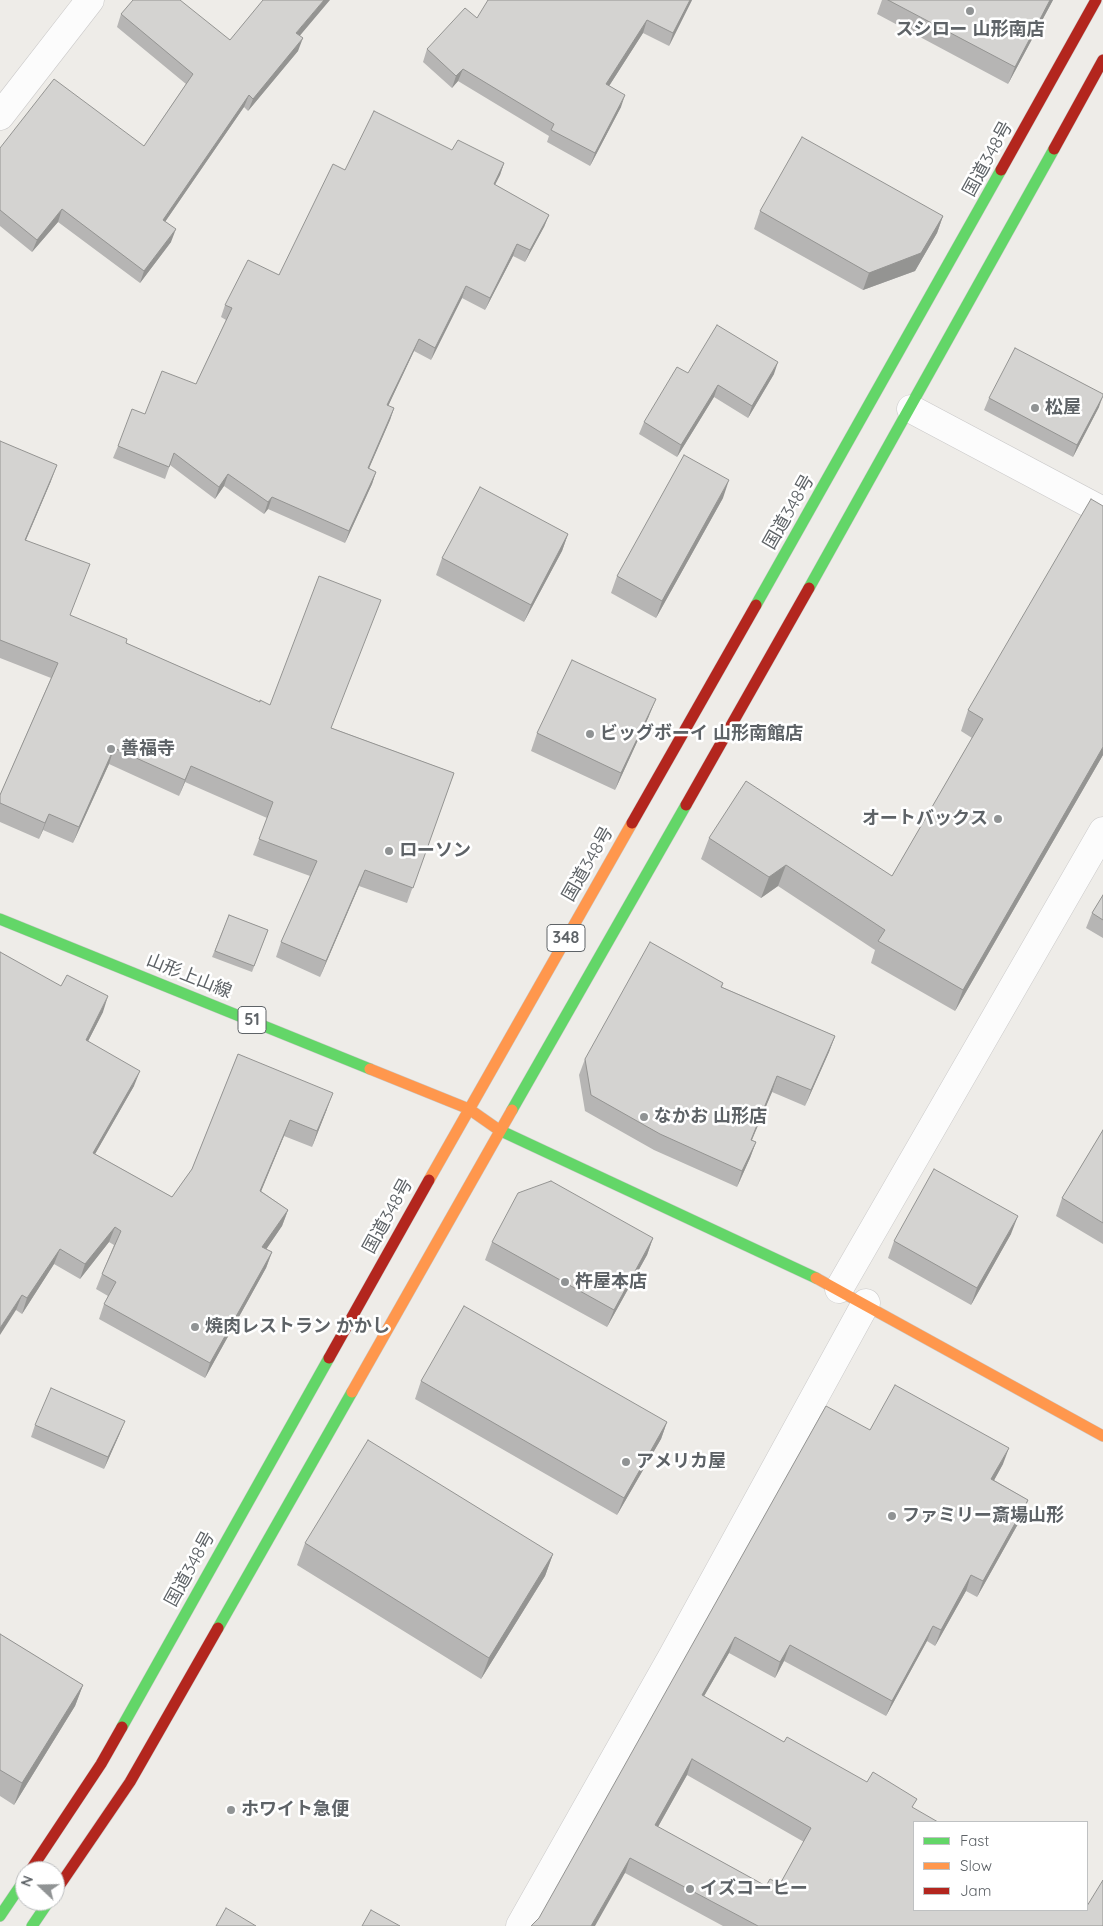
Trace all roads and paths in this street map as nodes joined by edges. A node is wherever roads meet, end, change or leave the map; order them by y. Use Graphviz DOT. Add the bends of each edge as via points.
graph roads {
  1 [pos="90,0"];
  2 [pos="1096,0"];
  3 [pos="1103,60"];
  4 [pos="0,116"];
  5 [pos="911,409"];
  6 [pos="1103,511"];
  7 [pos="1103,831"];
  8 [pos="0,919"];
  9 [pos="469,1108"];
  10 [pos="499,1130"];
  11 [pos="839,1289"];
  12 [pos="866,1303"];
  13 [pos="1103,1436"];
  14 [pos="37,1861"];
  15 [pos="65,1877"];
  16 [pos="15,1894"];
  17 [pos="42,1911"];
  18 [pos="0,1916"];
  19 [pos="32,1926"];
  20 [pos="520,1926"];
  1 -- 4 [label="street"];
  2 -- 9 [label="main road, 国道348号 / 348" via="884,382"];
  3 -- 5 [label="main road, 348"];
  5 -- 6 [label="street"];
  5 -- 10 [label="main road, 348"];
  7 -- 11 [label="street"];
  8 -- 9 [label="main road, 山形上山線 / 51"];
  9 -- 10 [label="main road, 山形上山線 / 51"];
  9 -- 14 [label="main road, 国道348号 / 348" via="101,1764"];
  10 -- 11 [label="main road, 山形上山線"];
  10 -- 15 [label="main road, 348" via="130,1782"];
  11 -- 12 [label="main road, 山形上山線"];
  12 -- 13 [label="main road, 山形上山線"];
  12 -- 20 [label="street"];
  16 -- 18 [label="main road"];
  17 -- 19 [label="main road"];
}
